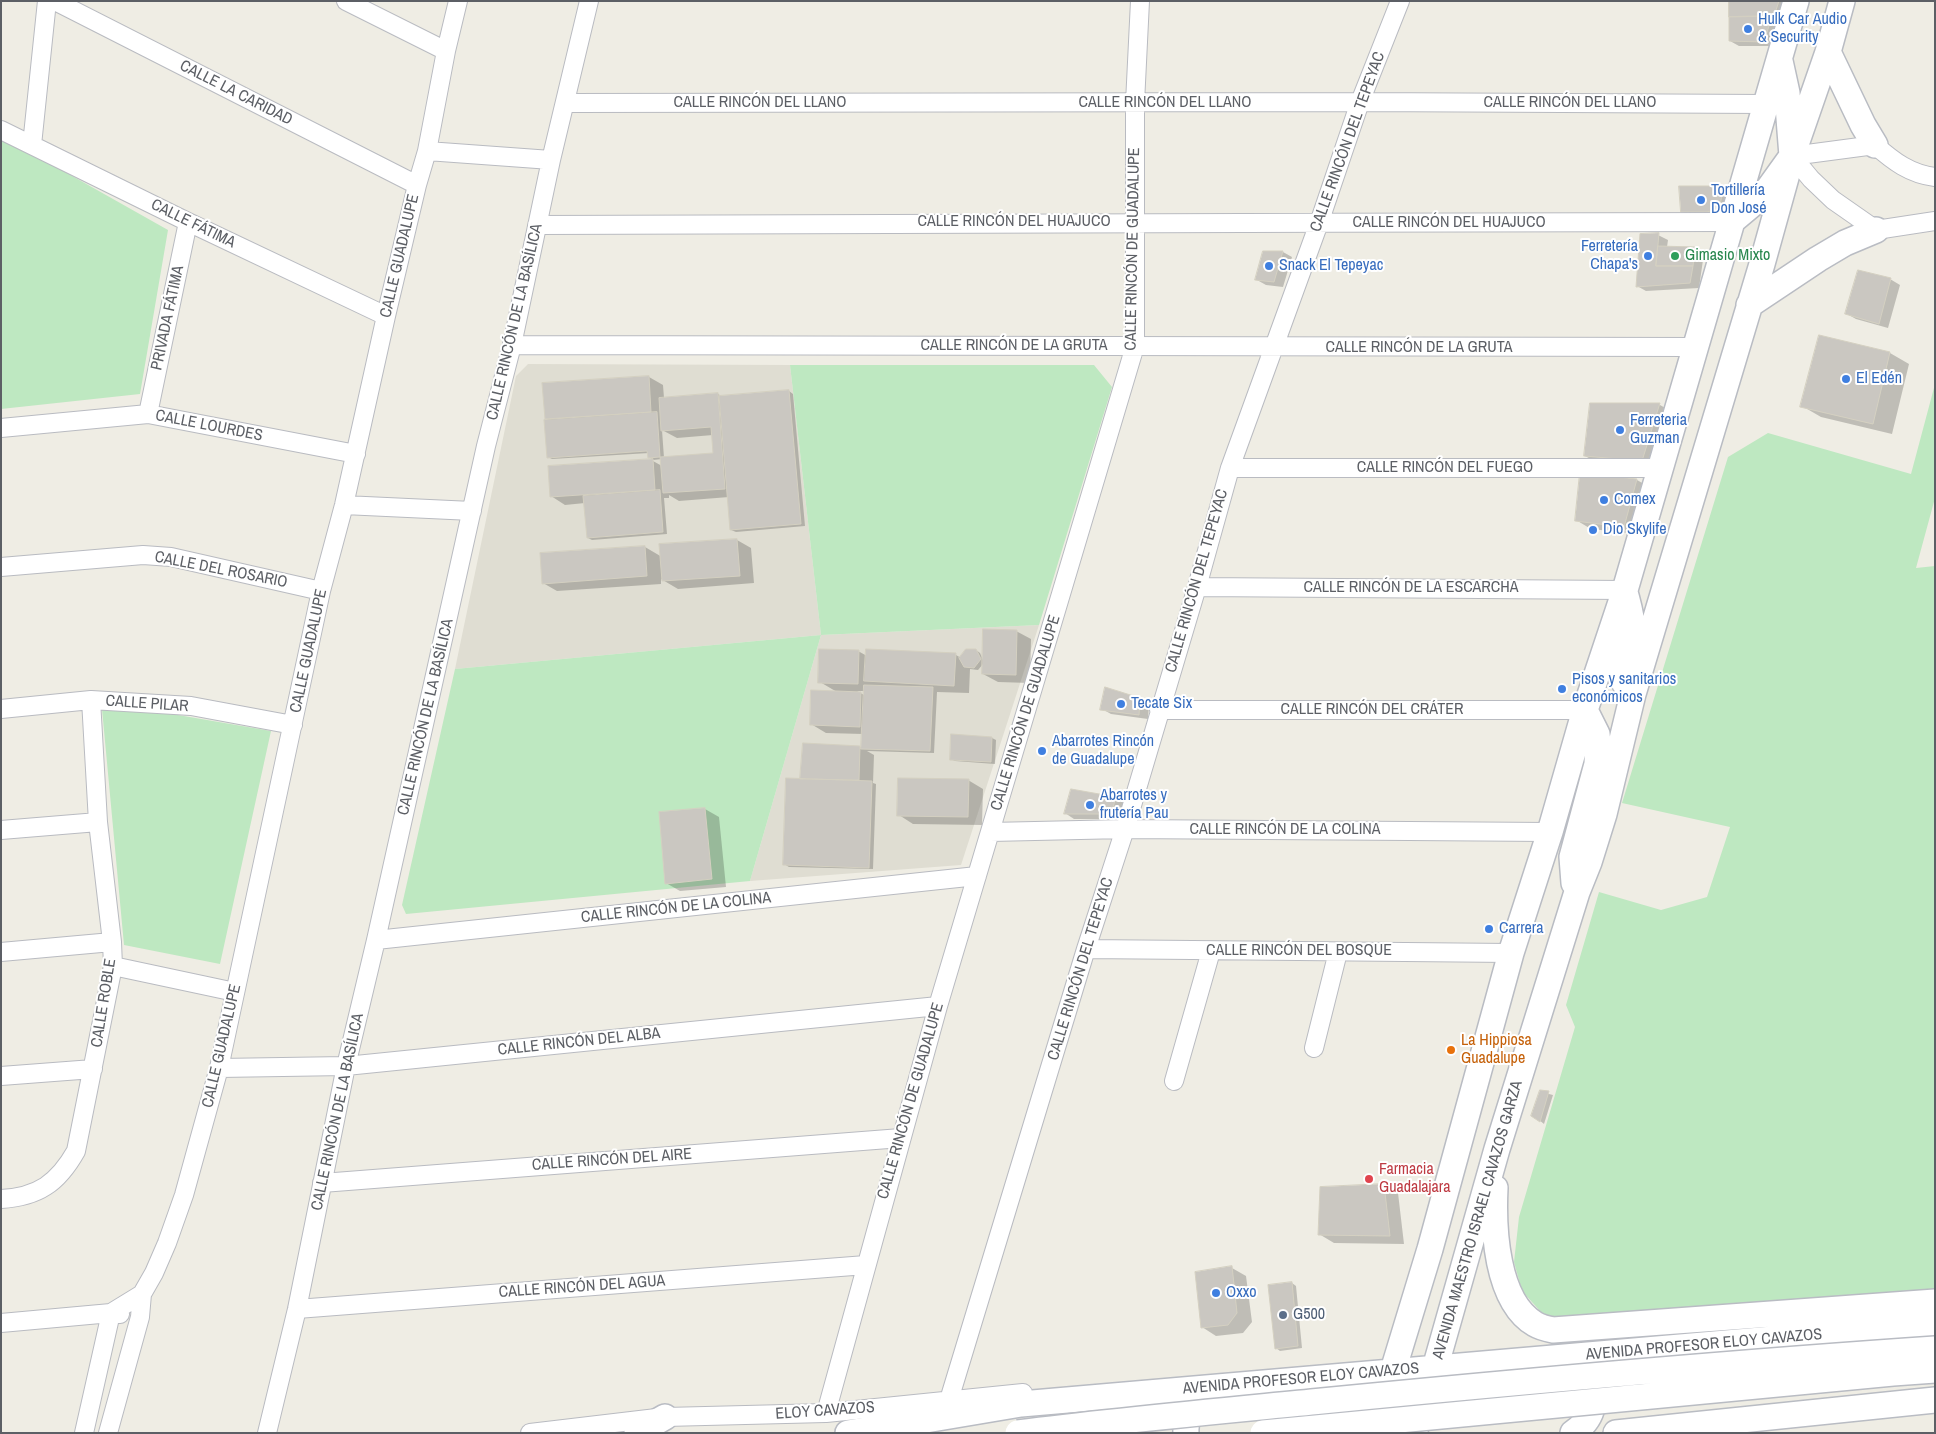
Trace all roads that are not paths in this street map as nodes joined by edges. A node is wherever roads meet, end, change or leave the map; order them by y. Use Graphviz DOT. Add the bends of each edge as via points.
graph roads {
  1 [pos="47,1"];
  2 [pos="55,1"];
  3 [pos="346,1"];
  4 [pos="458,1"];
  5 [pos="589,1"];
  6 [pos="1140,1"];
  7 [pos="1400,1"];
  8 [pos="1796,1"];
  9 [pos="1842,1"];
  10 [pos="446,51"];
  11 [pos="1828,52"];
  12 [pos="1779,56"];
  13 [pos="1135,102"];
  14 [pos="1360,102"];
  15 [pos="565,103"];
  16 [pos="1766,104"];
  17 [pos="1,130"];
  18 [pos="32,145"];
  19 [pos="1875,145"];
  20 [pos="427,151"];
  21 [pos="1792,156"];
  22 [pos="551,160"];
  23 [pos="1934,175"];
  24 [pos="417,185"];
  25 [pos="1935,221"];
  26 [pos="188,222"];
  27 [pos="1136,222"];
  28 [pos="1731,222"];
  29 [pos="1319,223"];
  30 [pos="537,225"];
  31 [pos="1876,230"];
  32 [pos="1748,305"];
  33 [pos="386,316"];
  34 [pos="512,345"];
  35 [pos="1135,346"];
  36 [pos="1696,347"];
  37 [pos="1273,348"];
  38 [pos="148,414"];
  39 [pos="1,428"];
  40 [pos="356,454"];
  41 [pos="1230,468"];
  42 [pos="1661,468"];
  43 [pos="344,505"];
  44 [pos="472,511"];
  45 [pos="1,568"];
  46 [pos="1197,587"];
  47 [pos="1625,590"];
  48 [pos="321,591"];
  49 [pos="1633,694"];
  50 [pos="91,700"];
  51 [pos="1,709"];
  52 [pos="1159,710"];
  53 [pos="1584,710"];
  54 [pos="293,725"];
  55 [pos="98,822"];
  56 [pos="1125,829"];
  57 [pos="1,830"];
  58 [pos="990,832"];
  59 [pos="1550,832"];
  60 [pos="977,876"];
  61 [pos="1577,892"];
  62 [pos="376,940"];
  63 [pos="112,942"];
  64 [pos="1086,950"];
  65 [pos="1211,951"];
  66 [pos="1,952"];
  67 [pos="1338,952"];
  68 [pos="1511,952"];
  69 [pos="113,966"];
  70 [pos="235,992"];
  71 [pos="938,1006"];
  72 [pos="1314,1048"];
  73 [pos="346,1066"];
  74 [pos="219,1068"];
  75 [pos="93,1069"];
  76 [pos="1,1076"];
  77 [pos="1174,1081"];
  78 [pos="901,1138"];
  79 [pos="1497,1149"];
  80 [pos="322,1182"];
  81 [pos="1,1199"];
  82 [pos="866,1264"];
  83 [pos="142,1294"];
  84 [pos="1935,1302"];
  85 [pos="298,1309"];
  86 [pos="111,1313"];
  87 [pos="140,1317"];
  88 [pos="1,1323"];
  89 [pos="1935,1325"];
  90 [pos="1935,1349"];
  91 [pos="1659,1350"];
  92 [pos="1559,1357"];
  93 [pos="1436,1368"];
  94 [pos="1935,1370"];
  95 [pos="1393,1372"];
  96 [pos="1211,1387"];
  97 [pos="1126,1394"];
  98 [pos="949,1400"];
  99 [pos="1935,1400"];
  100 [pos="826,1413"];
  101 [pos="665,1417"];
  102 [pos="1653,1430"];
  103 [pos="84,1433"];
  104 [pos="108,1433"];
  105 [pos="267,1433"];
  106 [pos="530,1433"];
  107 [pos="637,1433"];
  108 [pos="848,1433"];
  109 [pos="1018,1433"];
  110 [pos="1172,1433"];
  111 [pos="1186,1433"];
  112 [pos="1263,1433"];
  113 [pos="1374,1433"];
  114 [pos="1414,1433"];
  115 [pos="1573,1433"];
  116 [pos="1616,1433"];
  1 -- 18 [label="street"];
  2 -- 24 [label="street, CALLE LA CARIDAD"];
  3 -- 10 [label="street"];
  4 -- 10 [label="street, CALLE GUADALUPE"];
  5 -- 15 [label="street, CALLE RINCÓN DE LA BASÍLICA"];
  6 -- 13 [label="street, CALLE RINCÓN DE GUADALUPE"];
  7 -- 14 [label="street, CALLE RINCÓN DEL TEPEYAC"];
  8 -- 12 [label="main road"];
  9 -- 11 [label="main road, AVENIDA MAESTRO ISRAEL CAVAZOS GARZA"];
  10 -- 20 [label="street, CALLE GUADALUPE"];
  11 -- 19 [label="main road"];
  11 -- 21 [label="main road, AVENIDA MAESTRO ISRAEL CAVAZOS GARZA"];
  12 -- 16 [label="main road"];
  12 -- 21 [label="main road" via="1787,94"];
  13 -- 14 [label="street, CALLE RINCÓN DEL LLANO"];
  13 -- 15 [label="street, CALLE RINCÓN DEL LLANO"];
  13 -- 27 [label="street, CALLE RINCÓN DE GUADALUPE"];
  14 -- 16 [label="street, CALLE RINCÓN DEL LLANO"];
  14 -- 29 [label="street, CALLE RINCÓN DEL TEPEYAC"];
  15 -- 22 [label="street, CALLE RINCÓN DE LA BASÍLICA"];
  16 -- 28 [label="main road"];
  17 -- 18 [label="street, CALLE FÁTIMA"];
  18 -- 26 [label="street, CALLE FÁTIMA"];
  19 -- 21 [label="street"];
  19 -- 23 [label="street" via="1910,171"];
  20 -- 22 [label="street"];
  20 -- 24 [label="street, CALLE GUADALUPE"];
  21 -- 28 [label="main road" via="1769,188"];
  21 -- 31 [label="street" via="1833,200"];
  21 -- 32 [label="main road, AVENIDA MAESTRO ISRAEL CAVAZOS GARZA"];
  22 -- 30 [label="street, CALLE RINCÓN DE LA BASÍLICA"];
  24 -- 33 [label="street, CALLE GUADALUPE"];
  25 -- 31 [label="street"];
  26 -- 33 [label="street, CALLE FÁTIMA"];
  26 -- 38 [label="street, PRIVADA FÁTIMA"];
  27 -- 29 [label="street, CALLE RINCÓN DEL HUAJUCO"];
  27 -- 30 [label="street, CALLE RINCÓN DEL HUAJUCO"];
  27 -- 35 [label="street, CALLE RINCÓN DE GUADALUPE"];
  28 -- 29 [label="street, CALLE RINCÓN DEL HUAJUCO"];
  28 -- 36 [label="main road"];
  29 -- 37 [label="street, CALLE RINCÓN DEL TEPEYAC"];
  30 -- 34 [label="street, CALLE RINCÓN DE LA BASÍLICA"];
  31 -- 32 [label="main road" via="1818,259"];
  32 -- 49 [label="main road, AVENIDA MAESTRO ISRAEL CAVAZOS GARZA"];
  33 -- 40 [label="street, CALLE GUADALUPE"];
  34 -- 35 [label="street, CALLE RINCÓN DE LA GRUTA"];
  34 -- 44 [label="street, CALLE RINCÓN DE LA BASÍLICA"];
  35 -- 37 [label="street, CALLE RINCÓN DE LA GRUTA"];
  35 -- 58 [label="street, CALLE RINCÓN DE GUADALUPE"];
  36 -- 37 [label="street, CALLE RINCÓN DE LA GRUTA"];
  36 -- 42 [label="main road"];
  37 -- 41 [label="street, CALLE RINCÓN DEL TEPEYAC"];
  38 -- 39 [label="street, CALLE LOURDES"];
  38 -- 40 [label="street, CALLE LOURDES"];
  40 -- 43 [label="street, CALLE GUADALUPE"];
  41 -- 42 [label="street, CALLE RINCÓN DEL FUEGO"];
  41 -- 46 [label="street, CALLE RINCÓN DEL TEPEYAC"];
  42 -- 47 [label="main road"];
  43 -- 44 [label="street"];
  43 -- 48 [label="street, CALLE GUADALUPE"];
  44 -- 62 [label="street, CALLE RINCÓN DE LA BASÍLICA"];
  45 -- 48 [label="street, CALLE DEL ROSARIO" via="143,555 171,557"];
  46 -- 47 [label="street, CALLE RINCÓN DE LA ESCARCHA"];
  46 -- 52 [label="street, CALLE RINCÓN DEL TEPEYAC"];
  47 -- 49 [label="main road" via="1632,631 1621,679"];
  47 -- 53 [label="main road"];
  48 -- 54 [label="street, CALLE GUADALUPE"];
  49 -- 61 [label="main road, AVENIDA MAESTRO ISRAEL CAVAZOS GARZA" via="1604,814"];
  50 -- 51 [label="street, CALLE PILAR"];
  50 -- 54 [label="street, CALLE PILAR" via="190,706"];
  50 -- 55 [label="street, CALLE ROBLE"];
  52 -- 53 [label="street, CALLE RINCÓN DEL CRÁTER"];
  52 -- 56 [label="street, CALLE RINCÓN DEL TEPEYAC"];
  53 -- 59 [label="main road"];
  53 -- 61 [label="main road" via="1595,729 1598,743 1597,764 1572,857 1572,877"];
  54 -- 70 [label="street, CALLE GUADALUPE"];
  55 -- 57 [label="street"];
  55 -- 63 [label="street, CALLE ROBLE"];
  56 -- 58 [label="street, CALLE RINCÓN DE LA COLINA"];
  56 -- 59 [label="street, CALLE RINCÓN DE LA COLINA"];
  56 -- 64 [label="street, CALLE RINCÓN DEL TEPEYAC"];
  58 -- 60 [label="street, CALLE RINCÓN DE GUADALUPE"];
  59 -- 68 [label="main road"];
  60 -- 62 [label="street, CALLE RINCÓN DE LA COLINA"];
  60 -- 71 [label="street, CALLE RINCÓN DE GUADALUPE"];
  61 -- 79 [label="main road, AVENIDA MAESTRO ISRAEL CAVAZOS GARZA"];
  62 -- 73 [label="street, CALLE RINCÓN DE LA BASÍLICA"];
  63 -- 66 [label="street"];
  63 -- 69 [label="street, CALLE ROBLE"];
  64 -- 65 [label="street, CALLE RINCÓN DEL BOSQUE"];
  64 -- 98 [label="street, CALLE RINCÓN DEL TEPEYAC"];
  65 -- 67 [label="street, CALLE RINCÓN DEL BOSQUE"];
  65 -- 77 [label="street"];
  67 -- 68 [label="street, CALLE RINCÓN DEL BOSQUE"];
  67 -- 72 [label="street"];
  68 -- 95 [label="main road"];
  69 -- 70 [label="street"];
  69 -- 75 [label="street, CALLE ROBLE"];
  70 -- 74 [label="street, CALLE GUADALUPE"];
  71 -- 73 [label="street, CALLE RINCÓN DEL ALBA"];
  71 -- 78 [label="street, CALLE RINCÓN DE GUADALUPE"];
  73 -- 74 [label="street, CALLE RINCÓN DEL ALBA"];
  73 -- 80 [label="street, CALLE RINCÓN DE LA BASÍLICA"];
  74 -- 83 [label="street, CALLE GUADALUPE" via="184,1195 167,1243"];
  75 -- 76 [label="street"];
  75 -- 81 [label="street, CALLE ROBLE" via="76,1152 66,1170 37,1192"];
  78 -- 80 [label="street, CALLE RINCÓN DEL AIRE"];
  78 -- 82 [label="street, CALLE RINCÓN DE GUADALUPE"];
  79 -- 84 [label="main road" via="1495,1218 1500,1268 1520,1310 1535,1324 1553,1330"];
  79 -- 93 [label="main road, AVENIDA MAESTRO ISRAEL CAVAZOS GARZA"];
  80 -- 85 [label="street, CALLE RINCÓN DE LA BASÍLICA"];
  82 -- 85 [label="street, CALLE RINCÓN DEL AGUA"];
  82 -- 100 [label="street, CALLE RINCÓN DE GUADALUPE"];
  83 -- 86 [label="street, CALLE GUADALUPE"];
  83 -- 87 [label="street, CALLE GUADALUPE"];
  85 -- 105 [label="street, CALLE RINCÓN DE LA BASÍLICA"];
  86 -- 87 [label="street"];
  86 -- 88 [label="street"];
  86 -- 103 [label="street"];
  87 -- 104 [label="street, CALLE GUADALUPE"];
  89 -- 91 [label="main road, AVENIDA PROFESOR ELOY CAVAZOS"];
  90 -- 109 [label="main road, AVENIDA PROFESOR ELOY CAVAZOS, bridge" via="1745,1362 1458,1388"];
  91 -- 92 [label="main road, AVENIDA PROFESOR ELOY CAVAZOS"];
  91 -- 102 [label="main road" via="1642,1360 1631,1378 1630,1398 1637,1417"];
  92 -- 93 [label="main road, AVENIDA PROFESOR ELOY CAVAZOS"];
  92 -- 115 [label="main road" via="1575,1364 1588,1377 1594,1393 1592,1411 1583,1426"];
  93 -- 95 [label="main road, AVENIDA PROFESOR ELOY CAVAZOS"];
  93 -- 114 [label="main road, AVENIDA MAESTRO ISRAEL CAVAZOS GARZA"];
  94 -- 112 [label="main road, bridge"];
  95 -- 96 [label="main road, AVENIDA PROFESOR ELOY CAVAZOS"];
  95 -- 113 [label="main road"];
  96 -- 97 [label="main road, AVENIDA PROFESOR ELOY CAVAZOS"];
  96 -- 111 [label="main road" via="1189,1414"];
  97 -- 98 [label="street, ELOY CAVAZOS" via="1082,1390"];
  97 -- 108 [label="main road, AVENIDA PROFESOR ELOY CAVAZOS" via="1021,1404"];
  97 -- 110 [label="main road" via="1150,1400 1163,1408 1170,1420"];
  98 -- 100 [label="street, ELOY CAVAZOS"];
  99 -- 102 [label="main road"];
  100 -- 101 [label="street, ELOY CAVAZOS"];
  101 -- 106 [label="street, ELOY CAVAZOS"];
  101 -- 107 [label="main road"];
  102 -- 116 [label="main road"];
}
